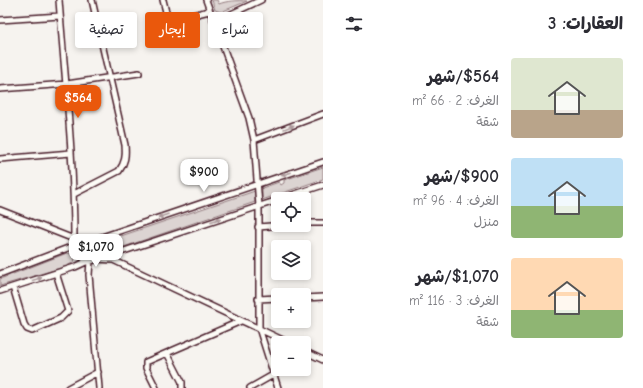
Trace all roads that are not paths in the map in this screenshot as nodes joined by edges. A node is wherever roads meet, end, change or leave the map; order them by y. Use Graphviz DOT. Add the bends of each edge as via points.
graph roads {
  1 [pos="59,0"];
  2 [pos="92,0"];
  3 [pos="163,0"];
  4 [pos="206,0"];
  5 [pos="261,0"];
  6 [pos="210,11"];
  7 [pos="235,12"];
  8 [pos="60,16"];
  9 [pos="0,20"];
  10 [pos="223,48"];
  11 [pos="139,73"];
  12 [pos="109,78"];
  13 [pos="67,84"];
  14 [pos="0,90"];
  15 [pos="323,114"];
  16 [pos="254,140"];
  17 [pos="71,153"];
  18 [pos="0,159"];
  19 [pos="323,162"];
  20 [pos="258,183"];
  21 [pos="323,185"];
  22 [pos="301,192"];
  23 [pos="74,194"];
  24 [pos="271,202"];
  25 [pos="259,206"];
  26 [pos="0,210"];
  27 [pos="311,223"];
  28 [pos="323,223"];
  29 [pos="271,226"];
  30 [pos="258,227"];
  31 [pos="74,238"];
  32 [pos="90,241"];
  33 [pos="83,244"];
  34 [pos="93,259"];
  35 [pos="56,273"];
  36 [pos="0,274"];
  37 [pos="13,287"];
  38 [pos="0,291"];
  39 [pos="323,297"];
  40 [pos="258,298"];
  41 [pos="271,298"];
  42 [pos="311,298"];
  43 [pos="241,321"];
  44 [pos="259,328"];
  45 [pos="275,336"];
  46 [pos="167,353"];
  47 [pos="311,354"];
  48 [pos="323,360"];
  49 [pos="271,368"];
  50 [pos="98,372"];
  51 [pos="271,376"];
  52 [pos="273,376"];
  53 [pos="68,388"];
  54 [pos="99,388"];
  55 [pos="156,388"];
  56 [pos="182,388"];
  57 [pos="250,388"];
  58 [pos="278,388"];
  1 -- 8 [label="street"];
  2 -- 12 [label="street"];
  3 -- 6 [label="street" via="167,16 173,20"];
  4 -- 6 [label="street"];
  5 -- 7 [label="street"];
  8 -- 9 [label="street"];
  8 -- 13 [label="street"];
  10 -- 16 [label="street" via="249,118"];
  11 -- 12 [label="street"];
  12 -- 13 [label="street"];
  12 -- 23 [label="street" via="126,157 119,171"];
  13 -- 14 [label="street"];
  13 -- 17 [label="street"];
  16 -- 15 [label="street, one-way"];
  16 -- 20 [label="street"];
  17 -- 18 [label="street"];
  17 -- 23 [label="street"];
  19 -- 20 [label="street, one-way"];
  20 -- 25 [label="street"];
  20 -- 32 [label="street, one-way"];
  21 -- 22 [label="street"];
  23 -- 31 [label="street"];
  24 -- 25 [label="street"];
  25 -- 30 [label="street"];
  34 -- 25 [label="street, one-way"];
  26 -- 31 [label="street"];
  27 -- 28 [label="street"];
  29 -- 30 [label="street"];
  30 -- 40 [label="street"];
  31 -- 33 [label="street"];
  32 -- 33 [label="street"];
  32 -- 34 [label="street" via="99,246 100,252"];
  33 -- 34 [label="street" via="81,254"];
  33 -- 36 [label="street"];
  34 -- 35 [label="street"];
  34 -- 43 [label="street" via="113,260"];
  34 -- 50 [label="street" via="89,275"];
  37 -- 35 [label="street, one-way"];
  35 -- 37 [label="street" via="68,312 32,331 24,324"];
  37 -- 38 [label="street"];
  39 -- 42 [label="street"];
  40 -- 41 [label="street"];
  40 -- 44 [label="street"];
  43 -- 44 [label="street"];
  43 -- 46 [label="street"];
  44 -- 45 [label="street"];
  44 -- 49 [label="street"];
  46 -- 55 [label="street" via="146,362 145,365"];
  46 -- 56 [label="street" via="182,382"];
  47 -- 48 [label="street"];
  50 -- 53 [label="street"];
  50 -- 54 [label="street"];
  51 -- 57 [label="street"];
  52 -- 58 [label="street"];
}
